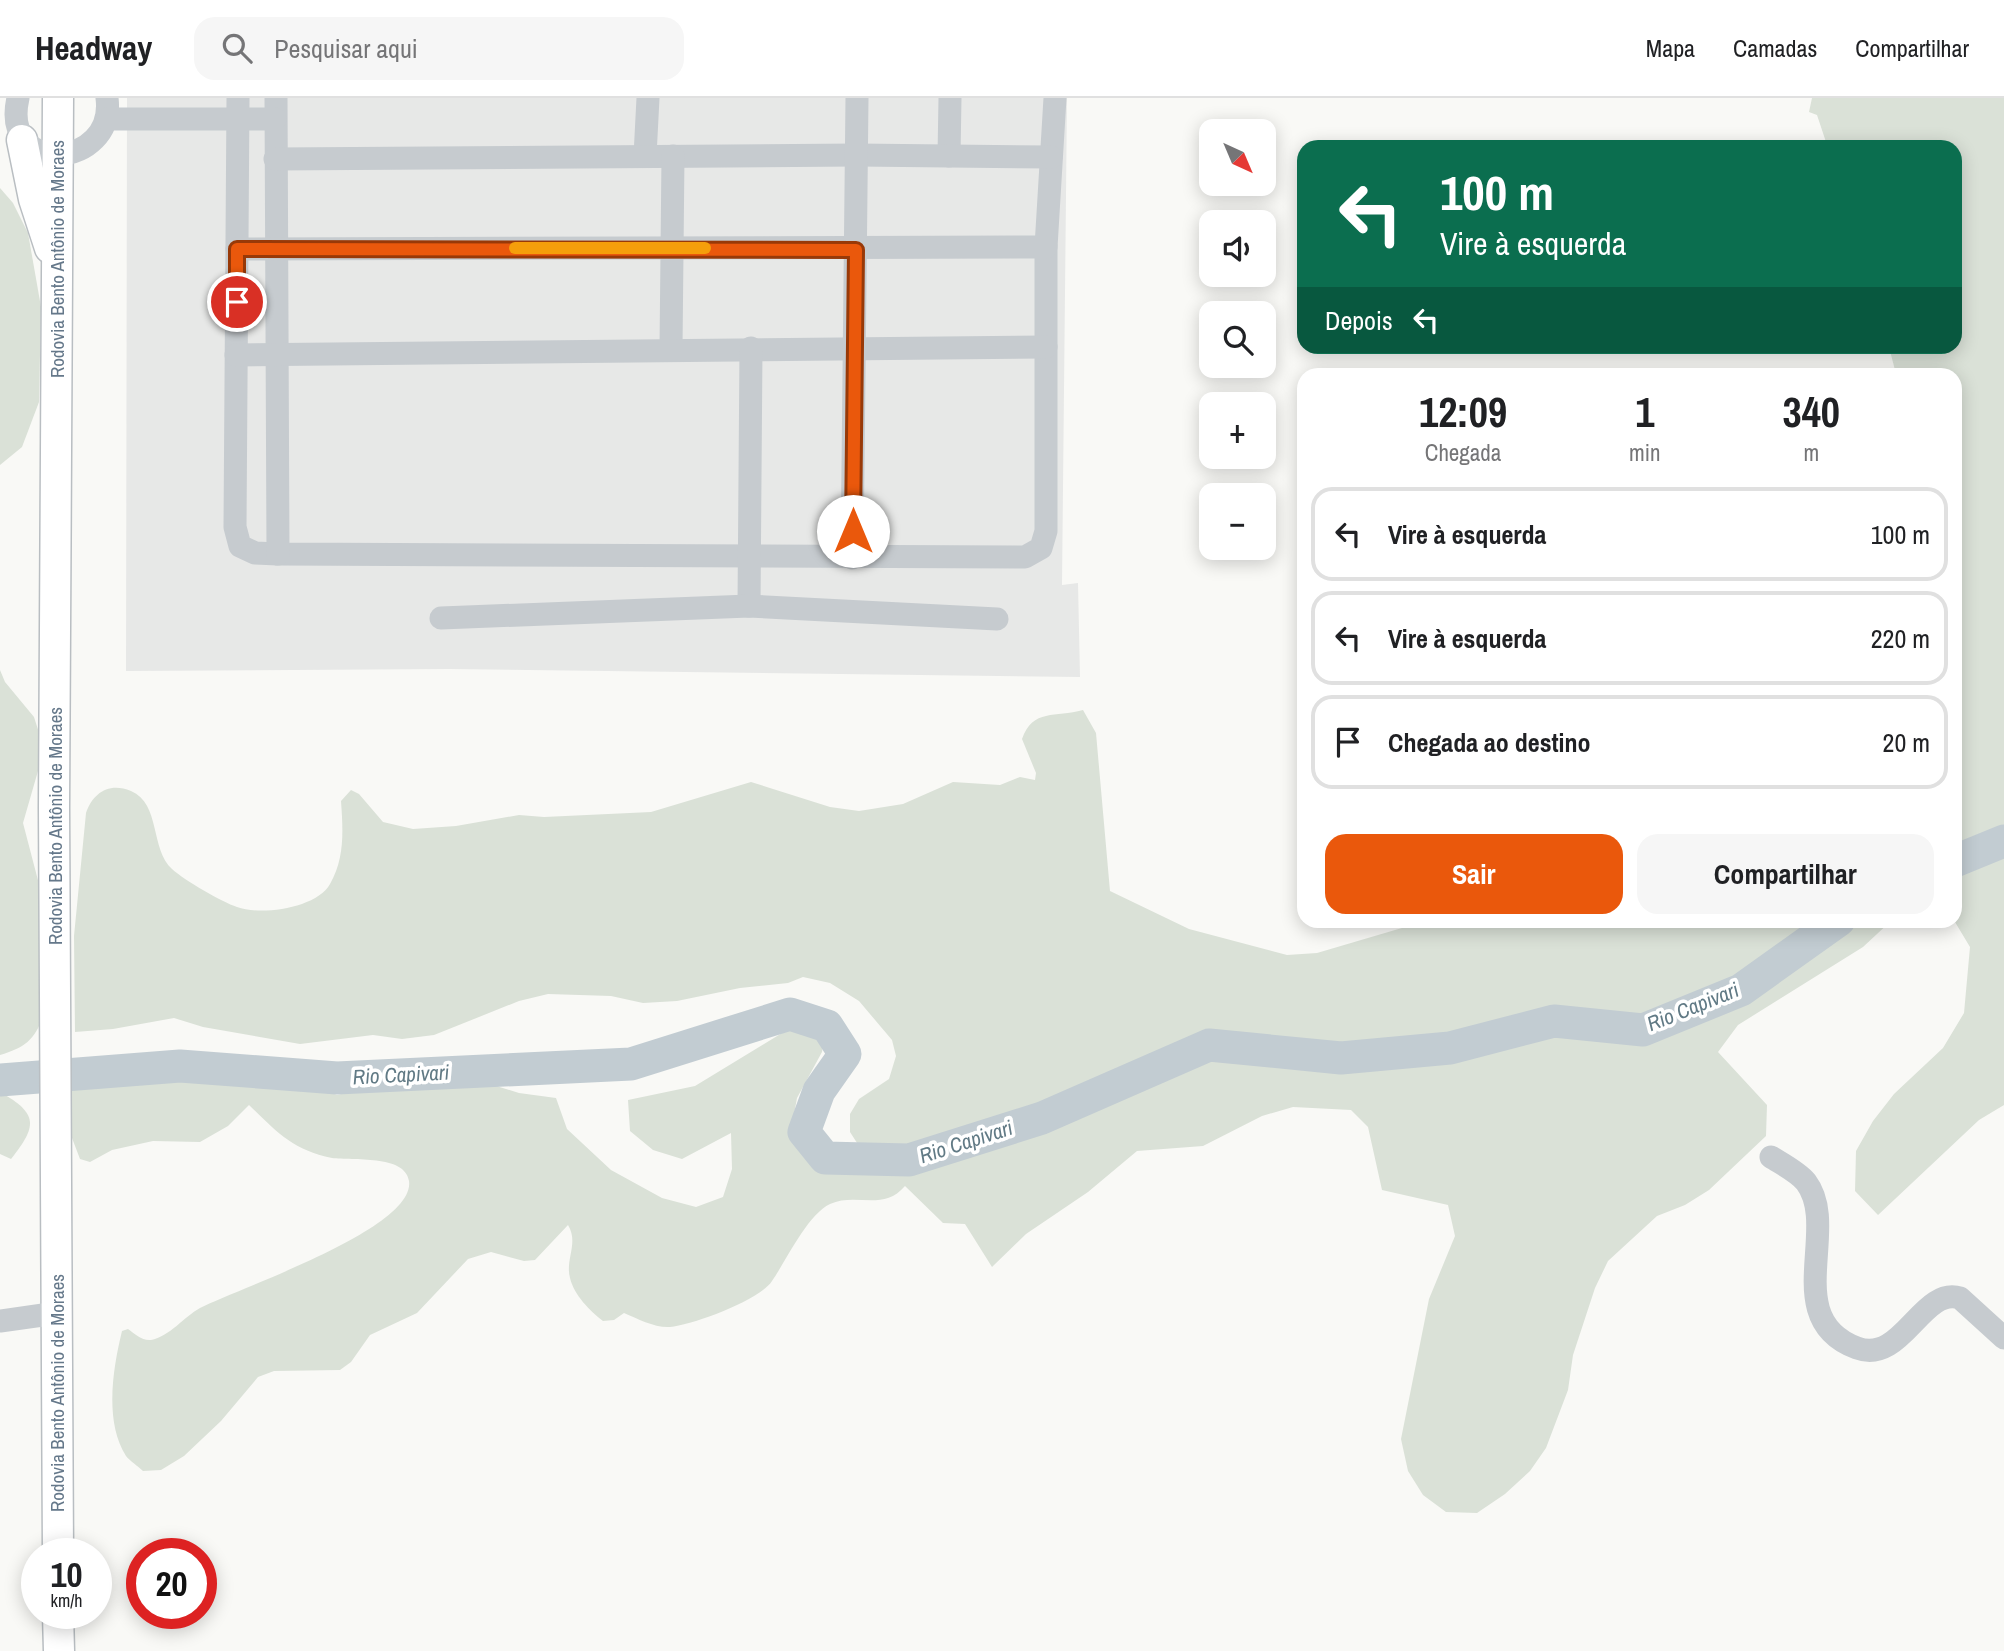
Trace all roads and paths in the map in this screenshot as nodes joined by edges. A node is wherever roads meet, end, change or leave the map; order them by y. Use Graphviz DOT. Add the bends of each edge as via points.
graph roads {
  1 [pos="18,98"];
  2 [pos="58,98"];
  3 [pos="648,98"];
  4 [pos="857,98"];
  5 [pos="950,98"];
  6 [pos="1055,98"];
  7 [pos="156,108"];
  8 [pos="237,108"];
  9 [pos="276,108"];
  10 [pos="107,109"];
  11 [pos="22,140"];
  12 [pos="68,153"];
  13 [pos="857,155"];
  14 [pos="645,156"];
  15 [pos="673,156"];
  16 [pos="950,156"];
  17 [pos="1051,158"];
  18 [pos="275,159"];
  19 [pos="1046,247"];
  20 [pos="673,248"];
  21 [pos="237,249"];
  22 [pos="275,249"];
  23 [pos="856,250"];
  24 [pos="57,258"];
  25 [pos="855,347"];
  26 [pos="1046,347"];
  27 [pos="751,348"];
  28 [pos="671,349"];
  29 [pos="275,354"];
  30 [pos="236,355"];
  31 [pos="236,464"];
  32 [pos="276,464"];
  33 [pos="278,554"];
  34 [pos="748,558"];
  35 [pos="852,558"];
  36 [pos="749,606"];
  37 [pos="442,618"];
  38 [pos="997,619"];
  39 [pos="1771,1157"];
  40 [pos="57,1313"];
  41 [pos="0,1321"];
  42 [pos="2004,1338"];
  43 [pos="58,1538"];
  44 [pos="58,1629"];
  45 [pos="59,1651"];
  1 -- 11 [label="street" via="16,122"];
  2 -- 12 [label="main road, Rodovia Bento Antônio de Moraes"];
  3 -- 14 [label="street"];
  4 -- 13 [label="street"];
  5 -- 16 [label="street"];
  6 -- 17 [label="street"];
  7 -- 8 [label="street"];
  7 -- 10 [label="street"];
  8 -- 9 [label="street"];
  8 -- 21 [label="street"];
  9 -- 18 [label="street"];
  10 -- 12 [label="street" via="95,139"];
  11 -- 12 [label="street" via="37,151"];
  11 -- 24 [label="main road" via="34,199"];
  12 -- 24 [label="main road, Rodovia Bento Antônio de Moraes" via="66,218"];
  13 -- 15 [label="street"];
  13 -- 16 [label="street"];
  13 -- 23 [label="street"];
  14 -- 15 [label="street"];
  14 -- 18 [label="street"];
  15 -- 20 [label="street"];
  16 -- 17 [label="street"];
  17 -- 19 [label="street"];
  18 -- 22 [label="street"];
  19 -- 23 [label="street"];
  19 -- 26 [label="street"];
  20 -- 22 [label="street"];
  20 -- 23 [label="street"];
  20 -- 28 [label="street"];
  21 -- 22 [label="street"];
  21 -- 30 [label="street"];
  22 -- 29 [label="street"];
  23 -- 25 [label="street"];
  24 -- 40 [label="main road, Rodovia Bento Antônio de Moraes"];
  25 -- 26 [label="street"];
  25 -- 27 [label="street"];
  25 -- 35 [label="street"];
  26 -- 35 [label="street" via="1046,531 1041,548 1025,557"];
  27 -- 28 [label="street"];
  27 -- 34 [label="street"];
  28 -- 29 [label="street"];
  29 -- 30 [label="street"];
  29 -- 32 [label="street"];
  30 -- 31 [label="street"];
  31 -- 32 [label="street"];
  31 -- 33 [label="street" via="235,527 240,545 255,553"];
  32 -- 33 [label="street"];
  33 -- 34 [label="street"];
  34 -- 35 [label="street"];
  34 -- 36 [label="street"];
  36 -- 37 [label="street"];
  36 -- 38 [label="street"];
  39 -- 42 [label="street" via="1806,1182 1817,1237 1815,1286 1820,1316 1838,1338 1858,1349 1877,1350 1898,1340 1941,1300 1954,1296"];
  40 -- 41 [label="street"];
  40 -- 43 [label="main road, Rodovia Bento Antônio de Moraes"];
  44 -- 45 [label="main road"];
}
